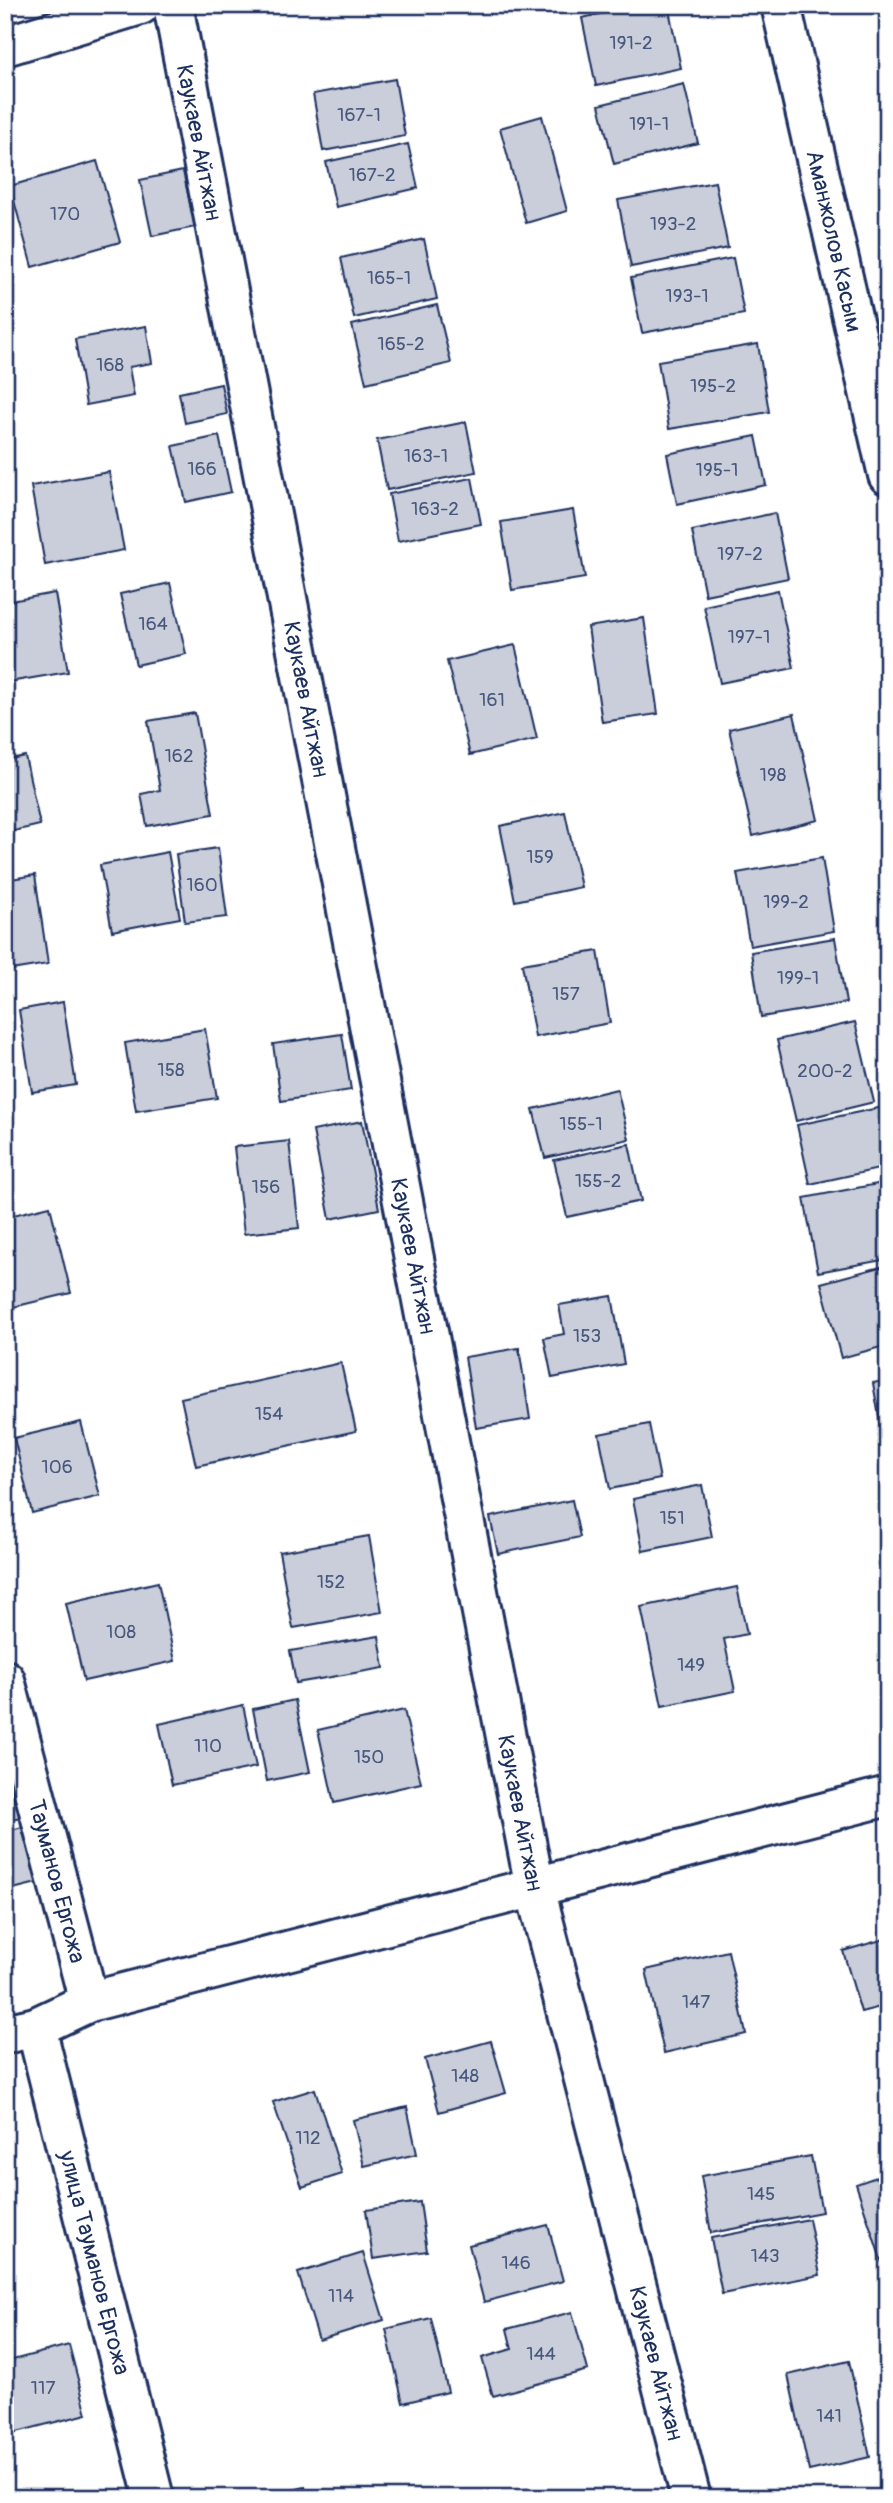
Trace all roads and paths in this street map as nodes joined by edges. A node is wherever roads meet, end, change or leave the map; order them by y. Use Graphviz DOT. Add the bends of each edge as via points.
graph roads {
  1 [pos="140,5"];
  2 [pos="173,5"];
  3 [pos="781,5"];
  4 [pos="5,46"];
  5 [pos="888,475"];
  6 [pos="5,1680"];
  7 [pos="888,1796"];
  8 [pos="535,1888"];
  9 [pos="89,2002"];
  10 [pos="21,2030"];
  11 [pos="154,2498"];
  12 [pos="691,2498"];
  1 -- 4 [label="street"];
  2 -- 8 [label="street, Каукаев Айтжан"];
  3 -- 5 [label="street, Аманжолов Касым"];
  6 -- 9 [label="street, Тауманов Ергожа"];
  7 -- 8 [label="street"];
  8 -- 9 [label="street"];
  8 -- 12 [label="street, Каукаев Айтжан"];
  9 -- 10 [label="street"];
  10 -- 11 [label="street, улица Тауманов Ергожа"];
}
